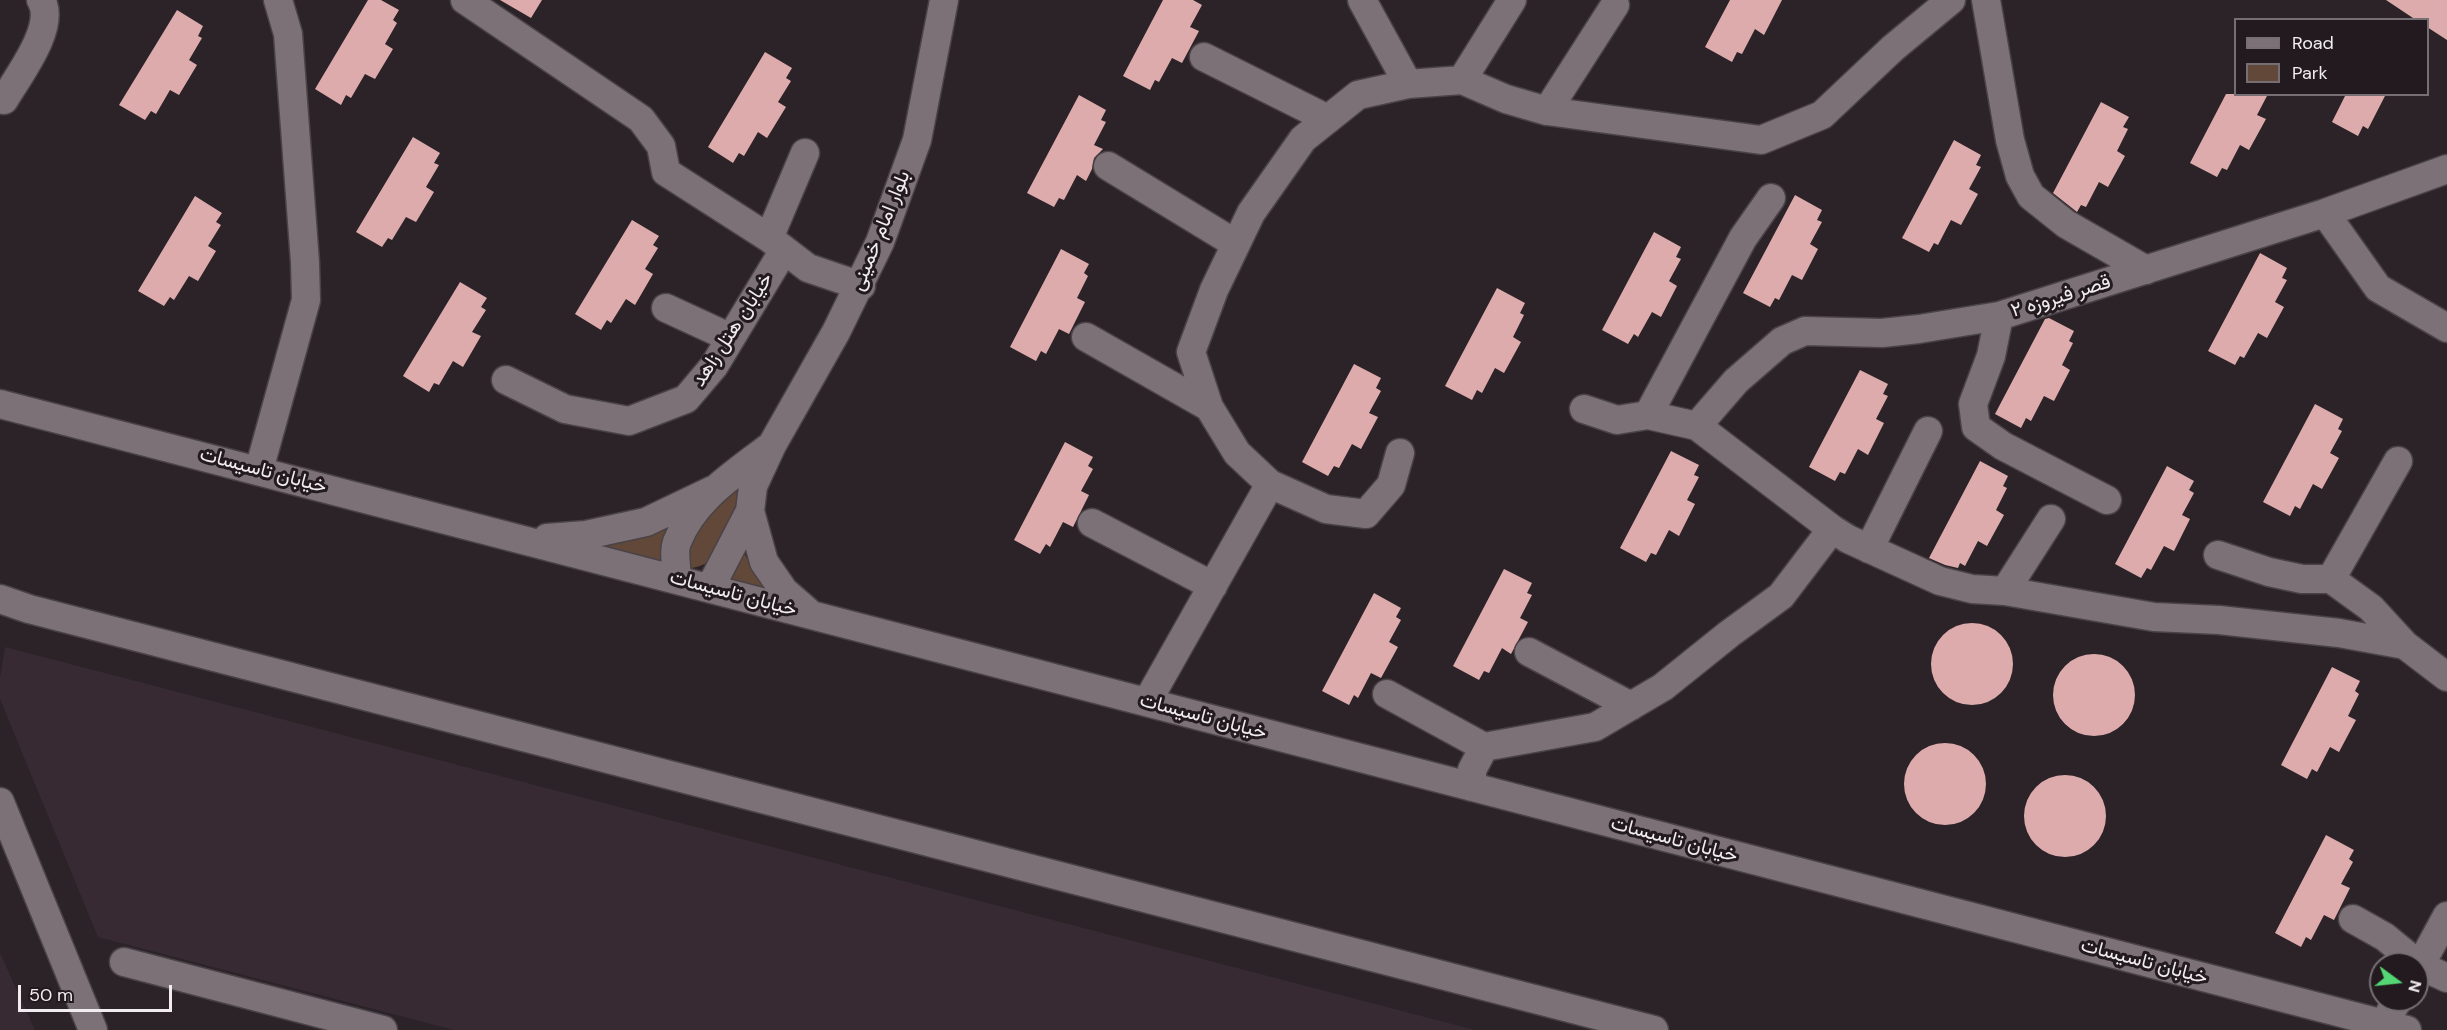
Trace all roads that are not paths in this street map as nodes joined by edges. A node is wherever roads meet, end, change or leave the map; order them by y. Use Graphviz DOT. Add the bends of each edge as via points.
graph roads {
  1 [pos="41,0"];
  2 [pos="278,0"];
  3 [pos="465,0"];
  4 [pos="944,0"];
  5 [pos="1362,0"];
  6 [pos="1512,0"];
  7 [pos="1951,0"];
  8 [pos="1986,0"];
  9 [pos="1615,5"];
  10 [pos="1204,57"];
  11 [pos="1462,80"];
  12 [pos="1408,84"];
  13 [pos="4,100"];
  14 [pos="1547,111"];
  15 [pos="1328,119"];
  16 [pos="805,153"];
  17 [pos="1108,166"];
  18 [pos="2447,169"];
  19 [pos="1771,198"];
  20 [pos="2325,213"];
  21 [pos="776,244"];
  22 [pos="1236,244"];
  23 [pos="2146,270"];
  24 [pos="861,286"];
  25 [pos="666,308"];
  26 [pos="1999,316"];
  27 [pos="2447,328"];
  28 [pos="1086,337"];
  29 [pos="730,338"];
  30 [pos="506,380"];
  31 [pos="0,404"];
  32 [pos="1209,407"];
  33 [pos="1584,409"];
  34 [pos="1648,415"];
  35 [pos="1697,426"];
  36 [pos="1928,431"];
  37 [pos="772,445"];
  38 [pos="1400,453"];
  39 [pos="2398,461"];
  40 [pos="259,470"];
  41 [pos="1270,484"];
  42 [pos="713,490"];
  43 [pos="2107,500"];
  44 [pos="750,511"];
  45 [pos="2051,519"];
  46 [pos="1092,524"];
  47 [pos="1832,529"];
  48 [pos="516,537"];
  49 [pos="1869,549"];
  50 [pos="2218,555"];
  51 [pos="677,579"];
  52 [pos="2331,579"];
  53 [pos="1213,586"];
  54 [pos="710,588"];
  55 [pos="2005,591"];
  56 [pos="0,599"];
  57 [pos="0,608"];
  58 [pos="29,609"];
  59 [pos="810,614"];
  60 [pos="2405,645"];
  61 [pos="1529,652"];
  62 [pos="2447,678"];
  63 [pos="1387,694"];
  64 [pos="1147,702"];
  65 [pos="1631,706"];
  66 [pos="1484,747"];
  67 [pos="1472,787"];
  68 [pos="0,802"];
  69 [pos="2447,916"];
  70 [pos="2353,919"];
  71 [pos="2408,952"];
  72 [pos="2426,952"];
  73 [pos="124,962"];
  74 [pos="2429,966"];
  75 [pos="2447,978"];
  76 [pos="2397,1012"];
  77 [pos="2395,1027"];
  78 [pos="93,1030"];
  79 [pos="383,1030"];
  80 [pos="1654,1030"];
  1 -- 13 [label="street" via="46,8 43,33"];
  2 -- 40 [label="street" via="288,34 306,300"];
  3 -- 21 [label="street" via="641,119 661,146 666,172"];
  4 -- 24 [label="street, بلوار امام خمینی" via="917,140"];
  5 -- 12 [label="street"];
  6 -- 11 [label="street"];
  7 -- 14 [label="street" via="1822,115 1761,140"];
  8 -- 23 [label="street" via="2010,140 2020,176 2031,196 2066,224"];
  9 -- 14 [label="street"];
  10 -- 15 [label="street"];
  11 -- 12 [label="street"];
  11 -- 14 [label="street"];
  12 -- 15 [label="street" via="1358,95"];
  15 -- 22 [label="street" via="1303,139 1251,213"];
  16 -- 21 [label="street, خیابان هتل زاهد"];
  17 -- 22 [label="street"];
  18 -- 20 [label="street, قصر فیروزه ۲"];
  19 -- 34 [label="street" via="1743,238"];
  20 -- 23 [label="street, قصر فیروزه ۲"];
  20 -- 27 [label="street" via="2378,288"];
  21 -- 24 [label="street" via="808,268"];
  21 -- 29 [label="street, خیابان هتل زاهد"];
  22 -- 32 [label="street" via="1191,352"];
  23 -- 26 [label="street, قصر فیروزه ۲"];
  24 -- 37 [label="street, بلوار امام خمینی"];
  25 -- 29 [label="street"];
  26 -- 35 [label="street, قصر فیروزه ۲" via="1882,333 1805,331 1782,341 1736,381"];
  26 -- 43 [label="street" via="1991,356 1973,404 1976,427 2003,446"];
  28 -- 32 [label="street"];
  29 -- 30 [label="street, خیابان هتل زاهد" via="714,366 686,399 629,421 565,409"];
  31 -- 40 [label="street, خیابان تاسیسات"];
  32 -- 41 [label="street" via="1237,453"];
  33 -- 34 [label="street" via="1617,420"];
  34 -- 35 [label="street"];
  35 -- 47 [label="street"];
  36 -- 49 [label="street"];
  37 -- 42 [label="street"];
  37 -- 44 [label="street, بلوار امام خمینی" via="753,486"];
  38 -- 41 [label="street" via="1391,485 1366,514 1326,509"];
  39 -- 52 [label="street"];
  40 -- 48 [label="street, خیابان تاسیسات"];
  41 -- 53 [label="street"];
  42 -- 48 [label="street" via="646,522 559,539"];
  42 -- 51 [label="street" via="698,506 676,544"];
  44 -- 54 [label="street"];
  44 -- 59 [label="street" via="764,562 784,591"];
  45 -- 55 [label="street"];
  46 -- 53 [label="street"];
  47 -- 49 [label="street"];
  47 -- 65 [label="street" via="1781,596 1663,687"];
  48 -- 51 [label="street, خیابان تاسیسات"];
  49 -- 55 [label="street" via="1940,581 1972,589"];
  50 -- 52 [label="street" via="2302,579"];
  51 -- 54 [label="street, خیابان تاسیسات"];
  52 -- 60 [label="street" via="2371,608"];
  53 -- 64 [label="street"];
  54 -- 59 [label="street, خیابان تاسیسات"];
  55 -- 60 [label="street" via="2154,617 2339,633"];
  56 -- 58 [label="street"];
  57 -- 58 [label="street"];
  58 -- 80 [label="street"];
  59 -- 64 [label="street, خیابان تاسیسات"];
  60 -- 62 [label="street"];
  61 -- 65 [label="street"];
  63 -- 66 [label="street"];
  64 -- 67 [label="street, خیابان تاسیسات"];
  65 -- 66 [label="street" via="1595,727"];
  66 -- 67 [label="street" via="1472,770"];
  67 -- 77 [label="street, خیابان تاسیسات"];
  68 -- 78 [label="street"];
  69 -- 72 [label="street"];
  70 -- 71 [label="street"];
  73 -- 79 [label="street"];
  74 -- 75 [label="street"];
  76 -- 77 [label="street"];
}
